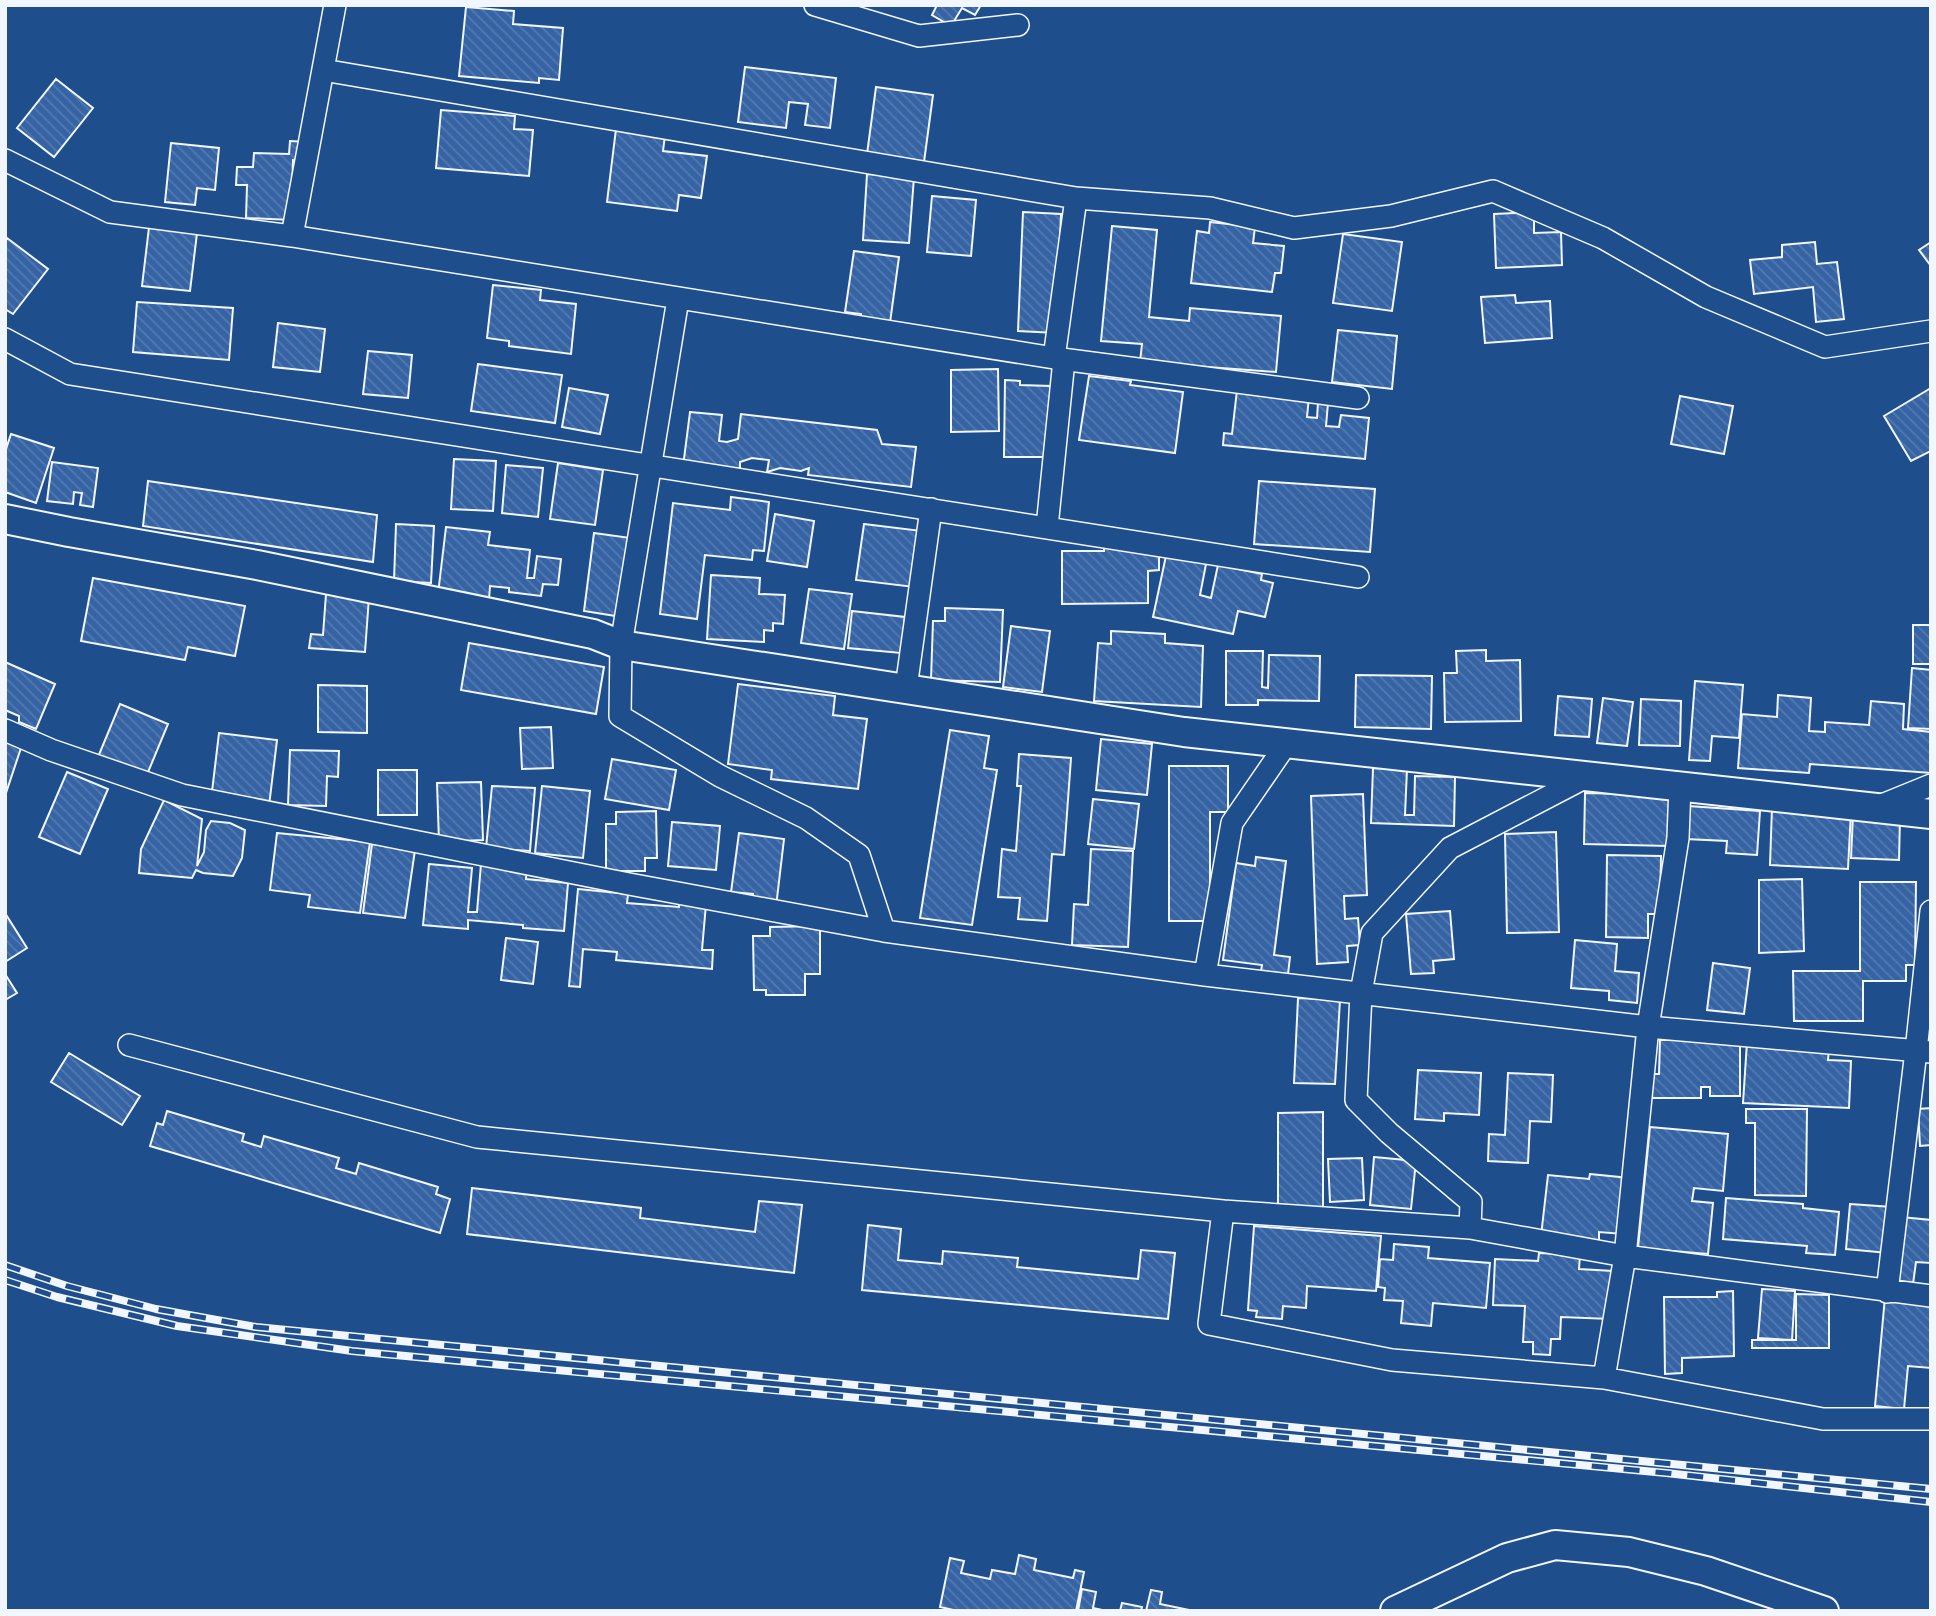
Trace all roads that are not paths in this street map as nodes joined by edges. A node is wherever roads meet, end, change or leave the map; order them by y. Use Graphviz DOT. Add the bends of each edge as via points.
graph roads {
  1 [pos="335,5"];
  2 [pos="815,5"];
  3 [pos="1018,25"];
  4 [pos="323,71"];
  5 [pos="5,160"];
  6 [pos="1076,198"];
  7 [pos="292,236"];
  8 [pos="678,299"];
  9 [pos="1931,331"];
  10 [pos="5,339"];
  11 [pos="1059,359"];
  12 [pos="1358,398"];
  13 [pos="650,467"];
  14 [pos="931,509"];
  15 [pos="5,519"];
  16 [pos="1047,527"];
  17 [pos="1358,577"];
  18 [pos="621,645"];
  19 [pos="906,688"];
  20 [pos="5,730"];
  21 [pos="1287,743"];
  22 [pos="1590,775"];
  23 [pos="1931,785"];
  24 [pos="1680,786"];
  25 [pos="1877,807"];
  26 [pos="1931,814"];
  27 [pos="1931,911"];
  28 [pos="884,931"];
  29 [pos="1205,975"];
  30 [pos="1361,993"];
  31 [pos="1648,1027"];
  32 [pos="129,1045"];
  33 [pos="1924,1052"];
  34 [pos="1223,1211"];
  35 [pos="1470,1228"];
  36 [pos="1625,1256"];
  37 [pos="1887,1292"];
  38 [pos="1931,1296"];
  39 [pos="1604,1378"];
  40 [pos="1931,1419"];
  41 [pos="1395,1611"];
  42 [pos="1824,1611"];
  1 -- 4 [label="street"];
  2 -- 3 [label="street" via="919,36"];
  4 -- 6 [label="street"];
  4 -- 7 [label="street"];
  5 -- 7 [label="street" via="110,212"];
  6 -- 9 [label="street" via="1210,208 1294,228 1391,216 1493,191 1603,238 1706,298 1825,347"];
  6 -- 11 [label="street"];
  7 -- 8 [label="street"];
  8 -- 11 [label="street"];
  8 -- 13 [label="street"];
  10 -- 13 [label="street" via="70,374"];
  11 -- 12 [label="street"];
  11 -- 16 [label="street"];
  13 -- 14 [label="street"];
  13 -- 18 [label="street"];
  14 -- 16 [label="street"];
  14 -- 19 [label="street"];
  15 -- 18 [label="street" via="257,565 593,634"];
  16 -- 17 [label="street"];
  18 -- 19 [label="street"];
  18 -- 28 [label="street" via="621,716 720,776 806,818 859,855"];
  19 -- 21 [label="street" via="1184,732"];
  20 -- 28 [label="street" via="182,795"];
  21 -- 22 [label="street"];
  21 -- 29 [label="street" via="1232,823"];
  22 -- 24 [label="street"];
  22 -- 30 [label="street" via="1450,848 1373,933"];
  23 -- 25 [label="street"];
  24 -- 25 [label="street"];
  24 -- 31 [label="street" via="1678,838"];
  25 -- 26 [label="street"];
  27 -- 33 [label="street"];
  28 -- 29 [label="street"];
  29 -- 30 [label="street"];
  30 -- 31 [label="street"];
  30 -- 35 [label="street" via="1356,1100 1471,1202"];
  31 -- 33 [label="street"];
  31 -- 36 [label="street"];
  32 -- 34 [label="street" via="477,1137"];
  33 -- 37 [label="street"];
  34 -- 35 [label="street"];
  34 -- 39 [label="street" via="1209,1324 1392,1360"];
  35 -- 36 [label="street"];
  36 -- 37 [label="street"];
  36 -- 39 [label="street"];
  37 -- 38 [label="street"];
  39 -- 40 [label="street" via="1823,1419"];
  41 -- 42 [label="street" via="1507,1558 1555,1545 1629,1552"];
}
